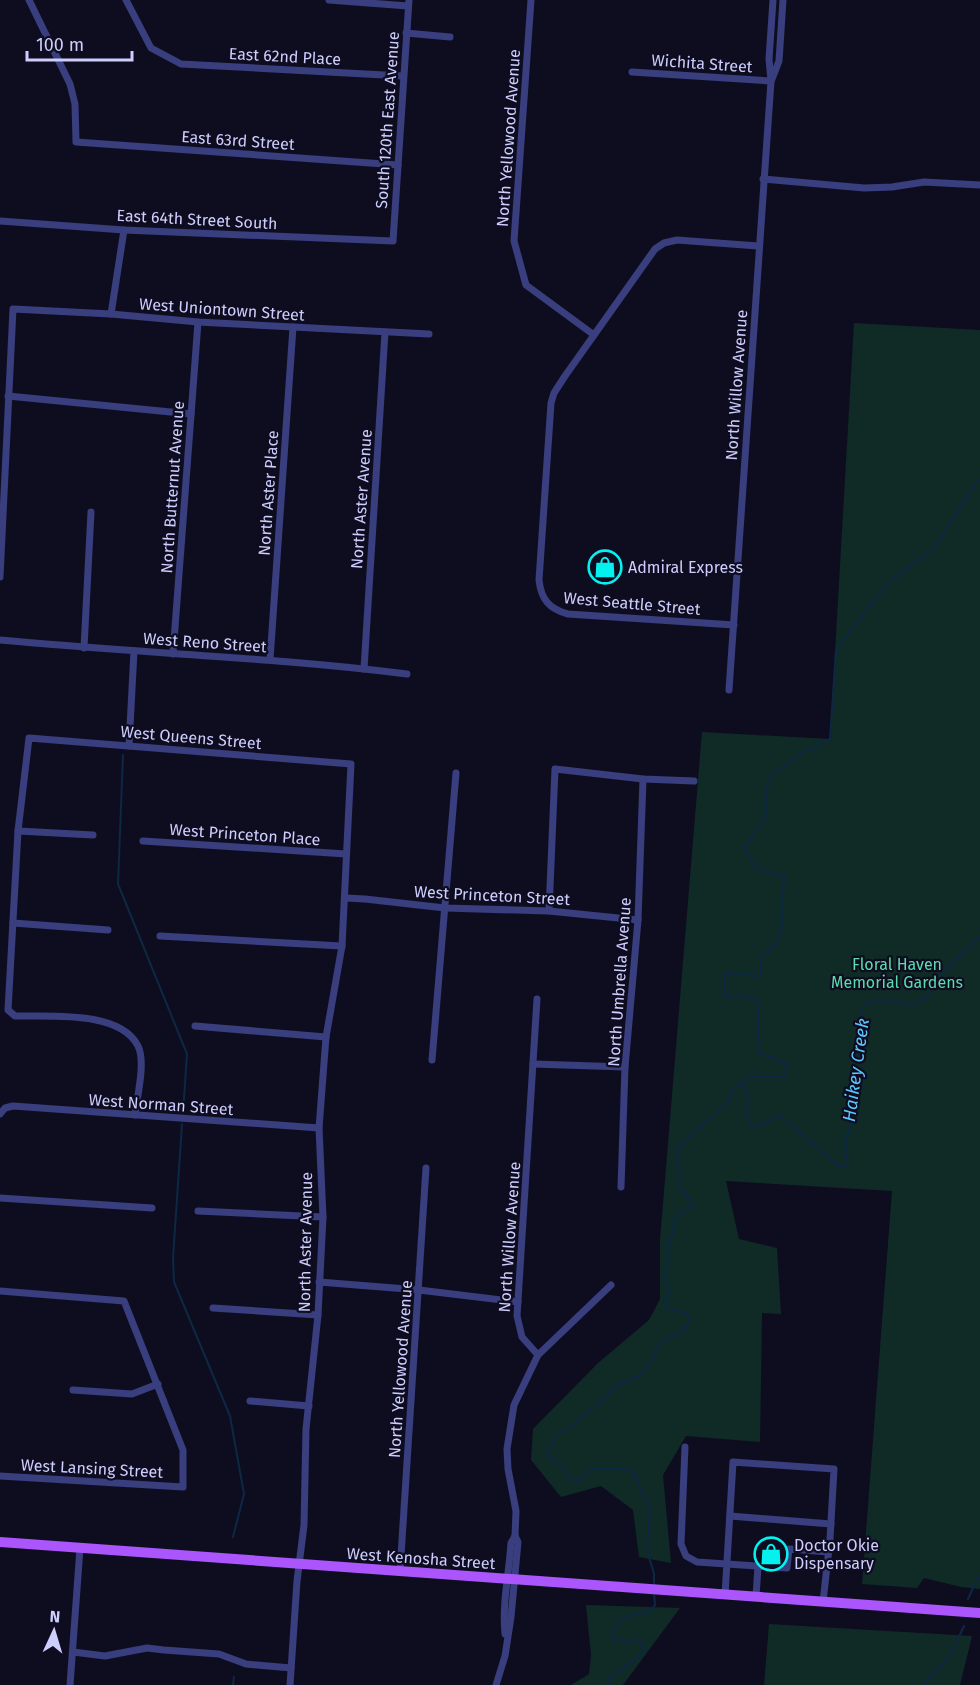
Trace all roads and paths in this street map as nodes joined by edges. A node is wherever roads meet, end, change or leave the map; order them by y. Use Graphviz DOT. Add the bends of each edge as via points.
graph roads {
  1 [pos="29,0"];
  2 [pos="126,0"];
  3 [pos="328,0"];
  4 [pos="531,0"];
  5 [pos="773,0"];
  6 [pos="783,0"];
  7 [pos="408,3"];
  8 [pos="406,33"];
  9 [pos="450,37"];
  10 [pos="632,72"];
  11 [pos="403,76"];
  12 [pos="771,81"];
  13 [pos="398,165"];
  14 [pos="763,179"];
  15 [pos="980,185"];
  16 [pos="0,221"];
  17 [pos="124,230"];
  18 [pos="393,241"];
  19 [pos="758,246"];
  20 [pos="111,314"];
  21 [pos="198,322"];
  22 [pos="293,327"];
  23 [pos="385,332"];
  24 [pos="429,334"];
  25 [pos="594,335"];
  26 [pos="8,396"];
  27 [pos="191,414"];
  28 [pos="2,457"];
  29 [pos="91,512"];
  30 [pos="0,577"];
  31 [pos="734,625"];
  32 [pos="0,640"];
  33 [pos="84,648"];
  34 [pos="134,651"];
  35 [pos="173,654"];
  36 [pos="270,660"];
  37 [pos="364,669"];
  38 [pos="407,674"];
  39 [pos="729,690"];
  40 [pos="129,746"];
  41 [pos="351,764"];
  42 [pos="456,773"];
  43 [pos="643,779"];
  44 [pos="694,781"];
  45 [pos="18,831"];
  46 [pos="93,835"];
  47 [pos="142,841"];
  48 [pos="346,854"];
  49 [pos="345,898"];
  50 [pos="445,908"];
  51 [pos="549,911"];
  52 [pos="638,920"];
  53 [pos="13,923"];
  54 [pos="108,930"];
  55 [pos="160,936"];
  56 [pos="342,946"];
  57 [pos="537,999"];
  58 [pos="195,1026"];
  59 [pos="326,1037"];
  60 [pos="432,1060"];
  61 [pos="533,1064"];
  62 [pos="626,1067"];
  63 [pos="1,1112"];
  64 [pos="135,1115"];
  65 [pos="319,1128"];
  66 [pos="426,1168"];
  67 [pos="621,1187"];
  68 [pos="0,1198"];
  69 [pos="152,1208"];
  70 [pos="198,1211"];
  71 [pos="323,1218"];
  72 [pos="319,1282"];
  73 [pos="612,1285"];
  74 [pos="419,1290"];
  75 [pos="0,1291"];
  76 [pos="518,1302"];
  77 [pos="213,1308"];
  78 [pos="318,1315"];
  79 [pos="538,1355"];
  80 [pos="158,1384"];
  81 [pos="73,1390"];
  82 [pos="250,1401"];
  83 [pos="309,1406"];
  84 [pos="685,1447"];
  85 [pos="0,1476"];
  86 [pos="730,1516"];
  87 [pos="831,1524"];
  88 [pos="0,1542"];
  89 [pos="80,1548"];
  90 [pos="829,1552"];
  91 [pos="300,1564"];
  92 [pos="727,1565"];
  93 [pos="758,1566"];
  94 [pos="400,1571"];
  95 [pos="511,1580"];
  96 [pos="725,1595"];
  97 [pos="756,1597"];
  98 [pos="823,1602"];
  99 [pos="980,1613"];
  100 [pos="73,1652"];
  101 [pos="291,1668"];
  102 [pos="70,1685"];
  103 [pos="290,1685"];
  104 [pos="496,1685"];
  1 -- 13 [label="street, East 63rd Street" via="70,84 76,142"];
  2 -- 11 [label="street, East 62nd Place" via="151,48 181,64"];
  3 -- 7 [label="street"];
  4 -- 25 [label="street, North Yellowood Avenue" via="514,241 526,285"];
  5 -- 12 [label="street, North Willow Avenue"];
  6 -- 12 [label="street, North Willow Avenue" via="779,60"];
  7 -- 8 [label="street, South 120th East Avenue"];
  8 -- 9 [label="street"];
  8 -- 11 [label="street, South 120th East Avenue"];
  10 -- 12 [label="street, Wichita Street"];
  11 -- 13 [label="street, South 120th East Avenue"];
  12 -- 14 [label="street, North Willow Avenue"];
  13 -- 18 [label="street, South 120th East Avenue"];
  14 -- 15 [label="street" via="864,188 924,182"];
  14 -- 19 [label="street, North Willow Avenue"];
  16 -- 17 [label="street, East 64th Street South"];
  17 -- 18 [label="street, East 64th Street South"];
  17 -- 20 [label="street"];
  19 -- 25 [label="street" via="677,240 664,243 649,255"];
  19 -- 31 [label="street, North Willow Avenue"];
  20 -- 21 [label="street, West Uniontown Street"];
  20 -- 26 [label="street, West Uniontown Street" via="14,309"];
  21 -- 22 [label="street, West Uniontown Street"];
  21 -- 27 [label="street, North Butternut Avenue"];
  22 -- 23 [label="street, West Uniontown Street"];
  22 -- 36 [label="street, North Aster Place"];
  23 -- 24 [label="street, West Uniontown Street"];
  23 -- 37 [label="street, North Aster Avenue"];
  25 -- 31 [label="street, West Seattle Street" via="554,393 551,404 540,589 546,603 568,614"];
  26 -- 27 [label="street"];
  26 -- 28 [label="street"];
  27 -- 35 [label="street, North Butternut Avenue"];
  28 -- 30 [label="street"];
  29 -- 33 [label="street"];
  31 -- 39 [label="street, North Willow Avenue"];
  32 -- 33 [label="street, West Reno Street"];
  33 -- 34 [label="street, West Reno Street"];
  34 -- 35 [label="street, West Reno Street"];
  34 -- 40 [label="street"];
  35 -- 36 [label="street, West Reno Street"];
  36 -- 37 [label="street, West Reno Street"];
  37 -- 38 [label="street, West Reno Street"];
  40 -- 41 [label="street, West Queens Street"];
  40 -- 45 [label="street, West Queens Street" via="29,738"];
  41 -- 48 [label="street, North Aster Avenue"];
  42 -- 50 [label="street"];
  43 -- 44 [label="street"];
  43 -- 51 [label="street" via="555,769"];
  43 -- 52 [label="street, North Umbrella Avenue"];
  45 -- 46 [label="street"];
  45 -- 53 [label="street"];
  47 -- 48 [label="street, West Princeton Place"];
  48 -- 49 [label="street, North Aster Avenue"];
  49 -- 50 [label="street, West Princeton Street"];
  49 -- 56 [label="street, North Aster Avenue"];
  50 -- 51 [label="street, West Princeton Street"];
  50 -- 60 [label="street"];
  51 -- 52 [label="street, West Princeton Street"];
  52 -- 62 [label="street, North Umbrella Avenue"];
  53 -- 54 [label="street"];
  53 -- 64 [label="street" via="8,1010 15,1016 96,1019 115,1024 138,1046 141,1068"];
  55 -- 56 [label="street"];
  56 -- 59 [label="street, North Aster Avenue"];
  57 -- 61 [label="street, North Willow Avenue"];
  58 -- 59 [label="street"];
  59 -- 65 [label="street, North Aster Avenue"];
  61 -- 62 [label="street"];
  61 -- 76 [label="street, North Willow Avenue"];
  62 -- 67 [label="street, North Umbrella Avenue"];
  63 -- 64 [label="street, West Norman Street" via="13,1106"];
  64 -- 65 [label="street, West Norman Street"];
  65 -- 71 [label="street, North Aster Avenue"];
  66 -- 74 [label="street, North Yellowood Avenue"];
  68 -- 69 [label="street"];
  70 -- 71 [label="street"];
  71 -- 72 [label="street, North Aster Avenue"];
  72 -- 74 [label="street"];
  72 -- 78 [label="street, North Aster Avenue"];
  73 -- 79 [label="street"];
  74 -- 76 [label="street"];
  74 -- 94 [label="street, North Yellowood Avenue"];
  75 -- 80 [label="street" via="124,1301"];
  76 -- 79 [label="street, North Willow Avenue" via="518,1328"];
  77 -- 78 [label="street"];
  78 -- 83 [label="street, North Aster Avenue"];
  79 -- 95 [label="street" via="514,1405 507,1449 518,1542"];
  80 -- 81 [label="street" via="132,1394"];
  80 -- 85 [label="street, West Lansing Street" via="183,1450 183,1487"];
  82 -- 83 [label="street"];
  83 -- 91 [label="street, North Aster Avenue"];
  84 -- 92 [label="street" via="681,1544 686,1556 697,1562"];
  86 -- 87 [label="street"];
  86 -- 87 [label="street" via="733,1462 834,1468"];
  86 -- 92 [label="street"];
  87 -- 90 [label="street"];
  88 -- 89 [label="main road, West Kenosha Street"];
  89 -- 91 [label="main road, West Kenosha Street"];
  89 -- 100 [label="street"];
  90 -- 93 [label="street" via="789,1549 787,1568"];
  90 -- 98 [label="street"];
  91 -- 94 [label="main road, West Kenosha Street"];
  91 -- 101 [label="street, North Aster Avenue"];
  92 -- 93 [label="street"];
  92 -- 96 [label="street"];
  93 -- 97 [label="street"];
  94 -- 95 [label="main road, West Kenosha Street"];
  95 -- 96 [label="main road, West Kenosha Street"];
  95 -- 104 [label="street" via="505,1656"];
  96 -- 97 [label="main road, West Kenosha Street"];
  97 -- 98 [label="main road, West Kenosha Street"];
  98 -- 99 [label="main road, West Kenosha Street"];
  100 -- 101 [label="street" via="105,1656 147,1648 219,1654 246,1664"];
  100 -- 102 [label="street"];
  101 -- 103 [label="street, North Aster Avenue"];
}
